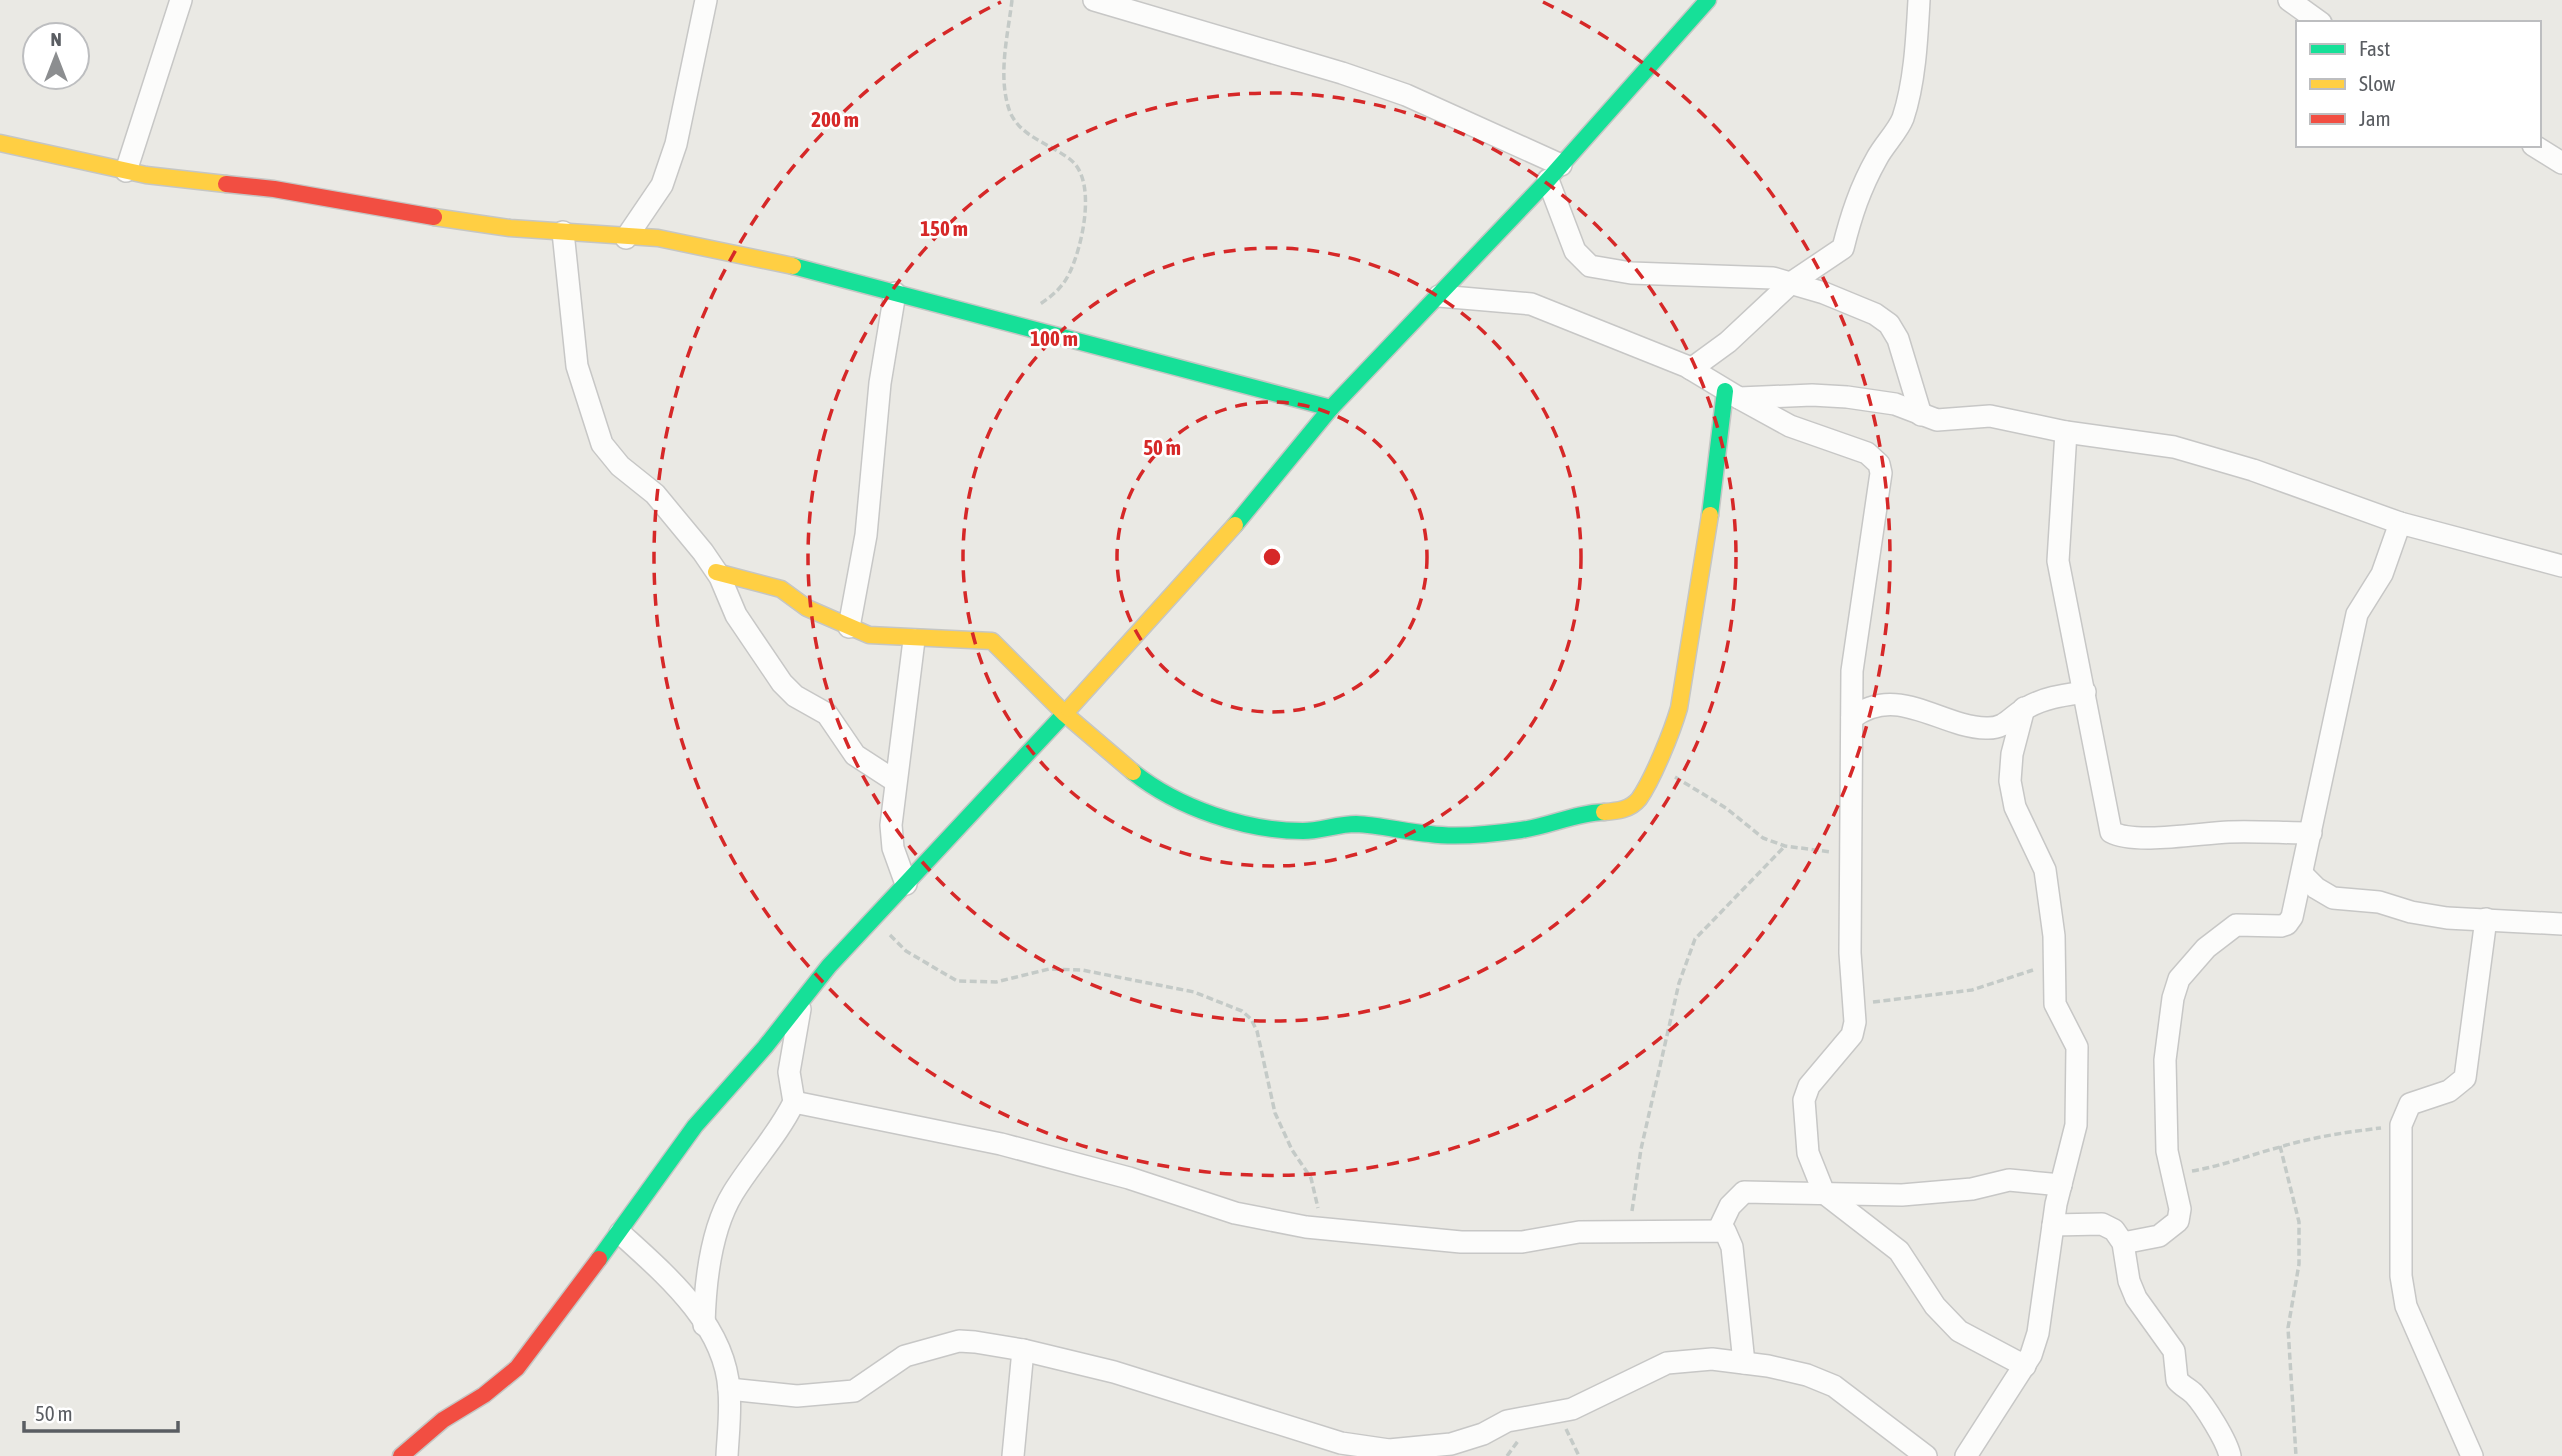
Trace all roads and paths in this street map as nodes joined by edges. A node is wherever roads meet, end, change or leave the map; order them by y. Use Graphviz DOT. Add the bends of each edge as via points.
graph roads {
  1 [pos="181,0"];
  2 [pos="706,0"];
  3 [pos="1013,0"];
  4 [pos="1094,0"];
  5 [pos="1708,0"];
  6 [pos="1919,0"];
  7 [pos="2289,0"];
  8 [pos="2318,21"];
  9 [pos="0,143"];
  10 [pos="2536,147"];
  11 [pos="2562,163"];
  12 [pos="126,171"];
  13 [pos="1555,173"];
  14 [pos="563,232"];
  15 [pos="626,238"];
  16 [pos="1791,283"];
  17 [pos="895,293"];
  18 [pos="1440,296"];
  19 [pos="1039,305"];
  20 [pos="1691,369"];
  21 [pos="1732,395"];
  22 [pos="1331,408"];
  23 [pos="1921,415"];
  24 [pos="2066,432"];
  25 [pos="2400,523"];
  26 [pos="2562,566"];
  27 [pos="716,572"];
  28 [pos="849,626"];
  29 [pos="915,640"];
  30 [pos="2085,692"];
  31 [pos="2024,708"];
  32 [pos="1065,714"];
  33 [pos="1852,718"];
  34 [pos="1654,767"];
  35 [pos="895,781"];
  36 [pos="2311,833"];
  37 [pos="1785,846"];
  38 [pos="1853,853"];
  39 [pos="2302,874"];
  40 [pos="906,884"];
  41 [pos="874,918"];
  42 [pos="2487,919"];
  43 [pos="2562,923"];
  44 [pos="2054,960"];
  45 [pos="802,999"];
  46 [pos="1854,1003"];
  47 [pos="794,1102"];
  48 [pos="2401,1125"];
  49 [pos="2280,1146"];
  50 [pos="2172,1174"];
  51 [pos="2061,1185"];
  52 [pos="1824,1193"];
  53 [pos="2053,1225"];
  54 [pos="1322,1229"];
  55 [pos="1719,1229"];
  56 [pos="1632,1231"];
  57 [pos="620,1233"];
  58 [pos="2123,1243"];
  59 [pos="704,1325"];
  60 [pos="1023,1349"];
  61 [pos="1744,1363"];
  62 [pos="2025,1366"];
  63 [pos="729,1389"];
  64 [pos="1552,1415"];
  65 [pos="401,1456"];
  66 [pos="727,1456"];
  67 [pos="1013,1456"];
  68 [pos="1579,1456"];
  69 [pos="1926,1456"];
  70 [pos="1966,1456"];
  71 [pos="2230,1456"];
  72 [pos="2296,1456"];
  73 [pos="2472,1456"];
  1 -- 12 [label="street"];
  2 -- 15 [label="street" via="677,144 662,185"];
  3 -- 19 [label="path" via="1004,72 1010,113 1021,129 1072,161 1084,185 1081,241 1069,274 1055,294"];
  4 -- 13 [label="street" via="1406,95"];
  5 -- 13 [label="street"];
  6 -- 16 [label="street" via="1902,121 1860,190 1843,248"];
  7 -- 8 [label="street"];
  9 -- 12 [label="street"];
  10 -- 11 [label="street"];
  12 -- 14 [label="street"];
  13 -- 16 [label="street" via="1575,251 1590,266 1631,273 1745,275"];
  13 -- 18 [label="street"];
  14 -- 15 [label="street"];
  14 -- 27 [label="street" via="577,366 602,444 620,466 655,494"];
  15 -- 17 [label="street" via="658,238"];
  16 -- 20 [label="street" via="1728,342"];
  16 -- 23 [label="street" via="1875,314 1889,324 1898,339"];
  17 -- 22 [label="street"];
  17 -- 28 [label="street" via="879,396 866,535"];
  18 -- 20 [label="street" via="1531,304"];
  18 -- 22 [label="street"];
  20 -- 21 [label="street"];
  21 -- 23 [label="street" via="1847,397 1895,404"];
  21 -- 33 [label="street" via="1790,426 1867,453 1879,464 1879,493 1852,671"];
  21 -- 34 [label="street" via="1679,708"];
  22 -- 32 [label="street" via="1237,523"];
  23 -- 24 [label="street" via="1937,420 1990,416"];
  24 -- 25 [label="street" via="2174,447"];
  24 -- 30 [label="street" via="2059,561"];
  25 -- 26 [label="street"];
  25 -- 36 [label="street" via="2382,574 2357,614"];
  27 -- 28 [label="street" via="781,589 807,608"];
  27 -- 35 [label="street" via="736,615 782,683 827,714 855,755"];
  28 -- 29 [label="street" via="869,635"];
  29 -- 32 [label="street" via="992,641"];
  29 -- 35 [label="street"];
  30 -- 31 [label="street" via="2050,697"];
  30 -- 36 [label="street" via="2109,828 2114,834"];
  31 -- 33 [label="street" via="2010,723 1996,728 1969,726 1925,709 1881,705 1864,708"];
  31 -- 44 [label="street" via="2010,781 2015,807 2045,870"];
  32 -- 34 [label="street" via="1115,759 1168,795 1245,823 1280,830 1355,824 1434,835 1523,830 1572,814 1628,809 1638,800"];
  32 -- 40 [label="street"];
  33 -- 38 [label="street"];
  34 -- 37 [label="path" via="1698,789 1763,838"];
  35 -- 40 [label="street" via="893,848"];
  36 -- 39 [label="street"];
  37 -- 38 [label="path"];
  37 -- 56 [label="path" via="1695,939 1679,984 1641,1149"];
  38 -- 46 [label="street" via="1850,953"];
  39 -- 42 [label="street" via="2333,898 2379,902 2447,918"];
  39 -- 50 [label="street" via="2289,922 2281,926 2236,925 2206,948 2179,979 2165,1060 2167,1151"];
  40 -- 41 [label="street"];
  41 -- 45 [label="street"];
  41 -- 54 [label="path" via="906,951 957,981 996,982 1049,969 1082,970 1184,989 1242,1011 1257,1031 1275,1113 1311,1178"];
  42 -- 43 [label="street"];
  42 -- 48 [label="street" via="2465,1079 2449,1091 2410,1104"];
  44 -- 46 [label="path" via="1972,990"];
  44 -- 51 [label="street" via="2055,1004 2077,1047 2076,1125"];
  45 -- 47 [label="street" via="789,1072"];
  45 -- 57 [label="street" via="695,1126"];
  46 -- 52 [label="street" via="1852,1035 1809,1086 1804,1100 1808,1153"];
  47 -- 54 [label="street" via="1001,1144 1129,1178 1235,1213"];
  47 -- 59 [label="street" via="731,1195 713,1250"];
  48 -- 49 [label="path"];
  48 -- 73 [label="street" via="2401,1276 2406,1306"];
  49 -- 50 [label="path" via="2219,1166"];
  49 -- 72 [label="path" via="2299,1222 2299,1264 2288,1328"];
  50 -- 58 [label="street" via="2180,1209 2178,1221 2159,1236"];
  51 -- 52 [label="street" via="2010,1180 1945,1192"];
  51 -- 53 [label="street"];
  52 -- 55 [label="street" via="1744,1192 1730,1206"];
  52 -- 62 [label="street" via="1899,1251 1935,1306 1959,1331"];
  53 -- 58 [label="street" via="2102,1224 2114,1230"];
  53 -- 62 [label="street" via="2038,1333"];
  54 -- 56 [label="street" via="1473,1242"];
  55 -- 56 [label="street"];
  55 -- 61 [label="street" via="1730,1236"];
  57 -- 59 [label="street" via="684,1293"];
  57 -- 65 [label="street" via="517,1368"];
  58 -- 71 [label="street" via="2129,1281 2136,1298 2172,1346 2177,1380 2193,1393 2225,1437"];
  59 -- 63 [label="street"];
  60 -- 63 [label="street" via="947,1343 905,1356 853,1391 831,1395"];
  60 -- 64 [label="street" via="1364,1448 1451,1444 1507,1421"];
  60 -- 67 [label="street"];
  61 -- 64 [label="street" via="1712,1359 1667,1363"];
  61 -- 69 [label="street" via="1807,1375 1834,1386"];
  62 -- 70 [label="street"];
  63 -- 66 [label="street"];
  64 -- 68 [label="path" via="1568,1431"];
}
